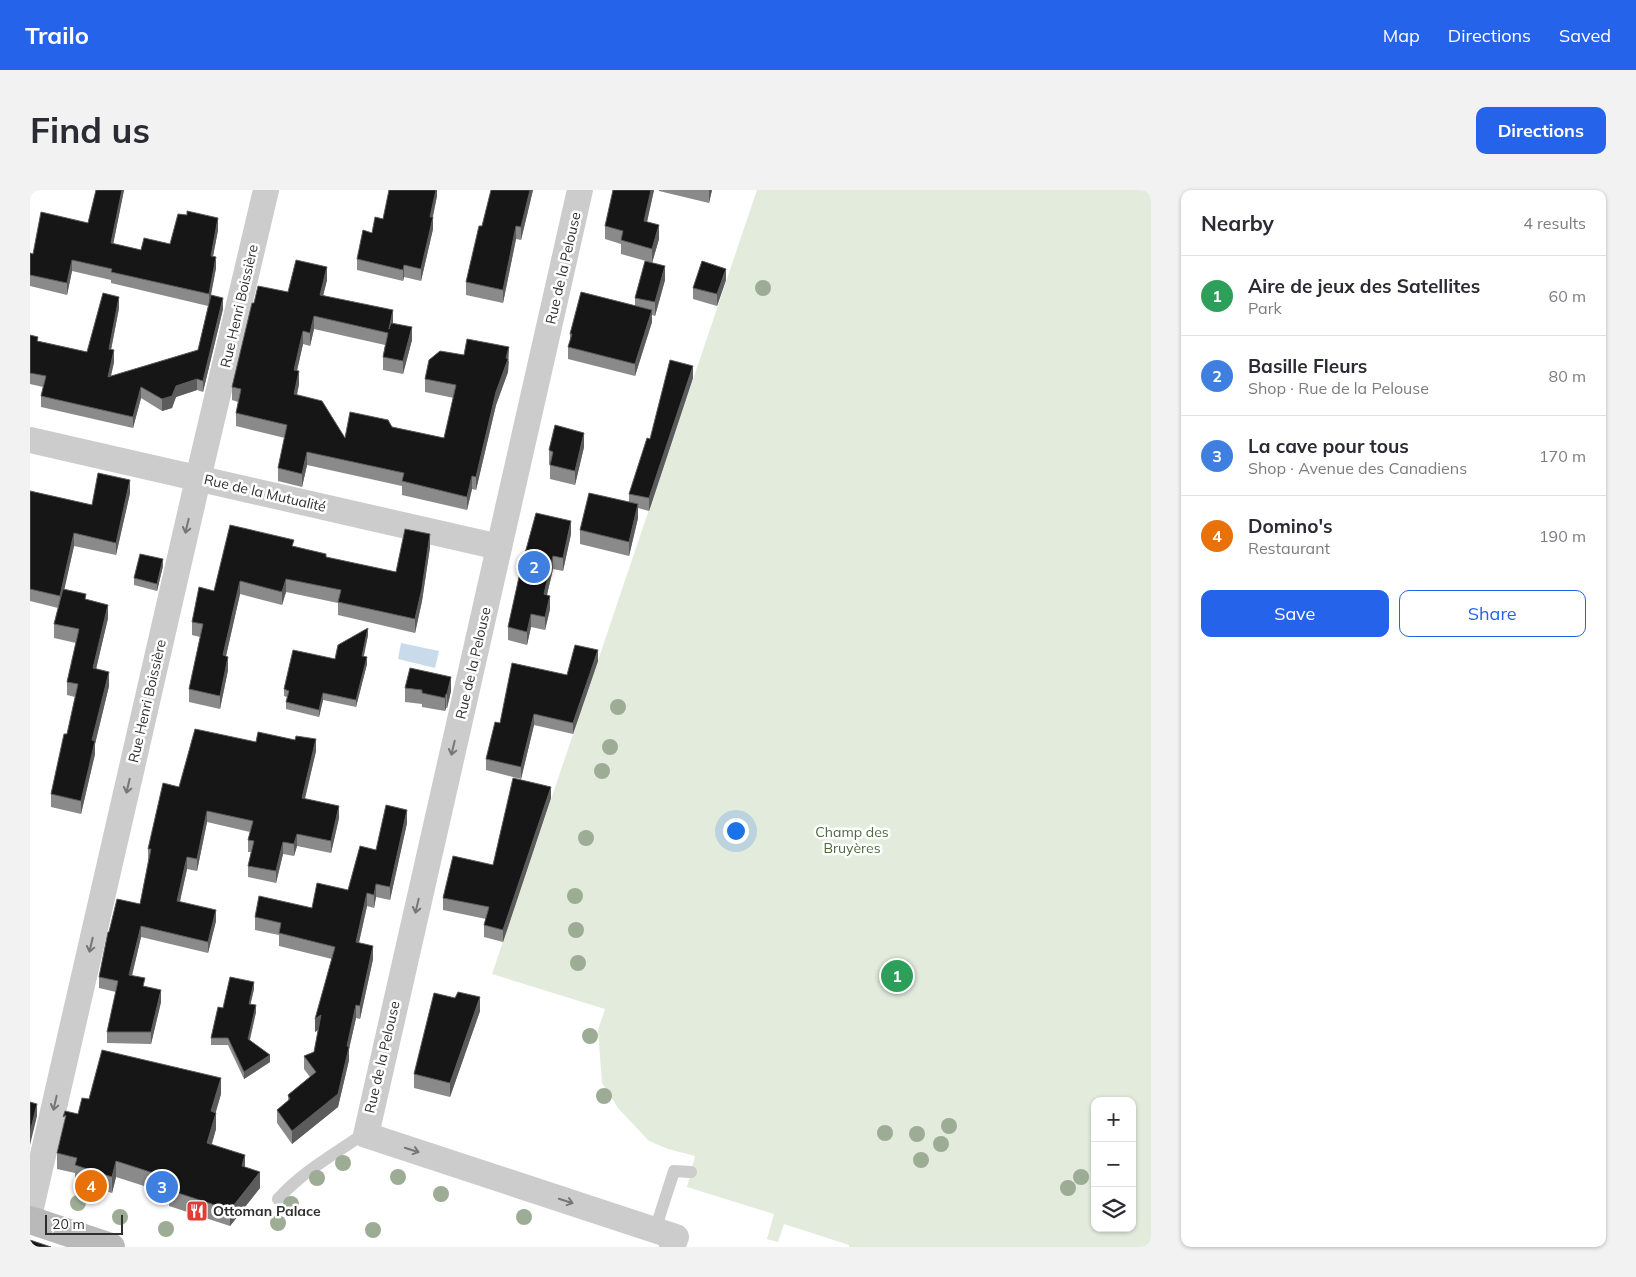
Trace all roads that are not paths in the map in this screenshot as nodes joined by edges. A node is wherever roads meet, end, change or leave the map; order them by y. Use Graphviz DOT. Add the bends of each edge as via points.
graph roads {
  1 [pos="266,190"];
  2 [pos="580,190"];
  3 [pos="30,440"];
  4 [pos="198,478"];
  5 [pos="499,547"];
  6 [pos="366,1135"];
  7 [pos="691,1172"];
  8 [pos="278,1199"];
  9 [pos="30,1212"];
  10 [pos="30,1220"];
  11 [pos="664,1239"];
  12 [pos="111,1247"];
  1 -- 4 [label="street, Rue Henri Boissière"];
  2 -- 5 [label="street, Rue de la Pelouse"];
  3 -- 4 [label="street, Rue de la Mutualité"];
  4 -- 5 [label="street, Rue de la Mutualité"];
  4 -- 9 [label="street, Rue Henri Boissière, one-way"];
  5 -- 6 [label="street, Rue de la Pelouse, one-way"];
  6 -- 8 [label="lane" via="304,1174"];
  6 -- 11 [label="street, one-way"];
  7 -- 11 [label="lane" via="674,1171"];
  10 -- 12 [label="main road"];
}
